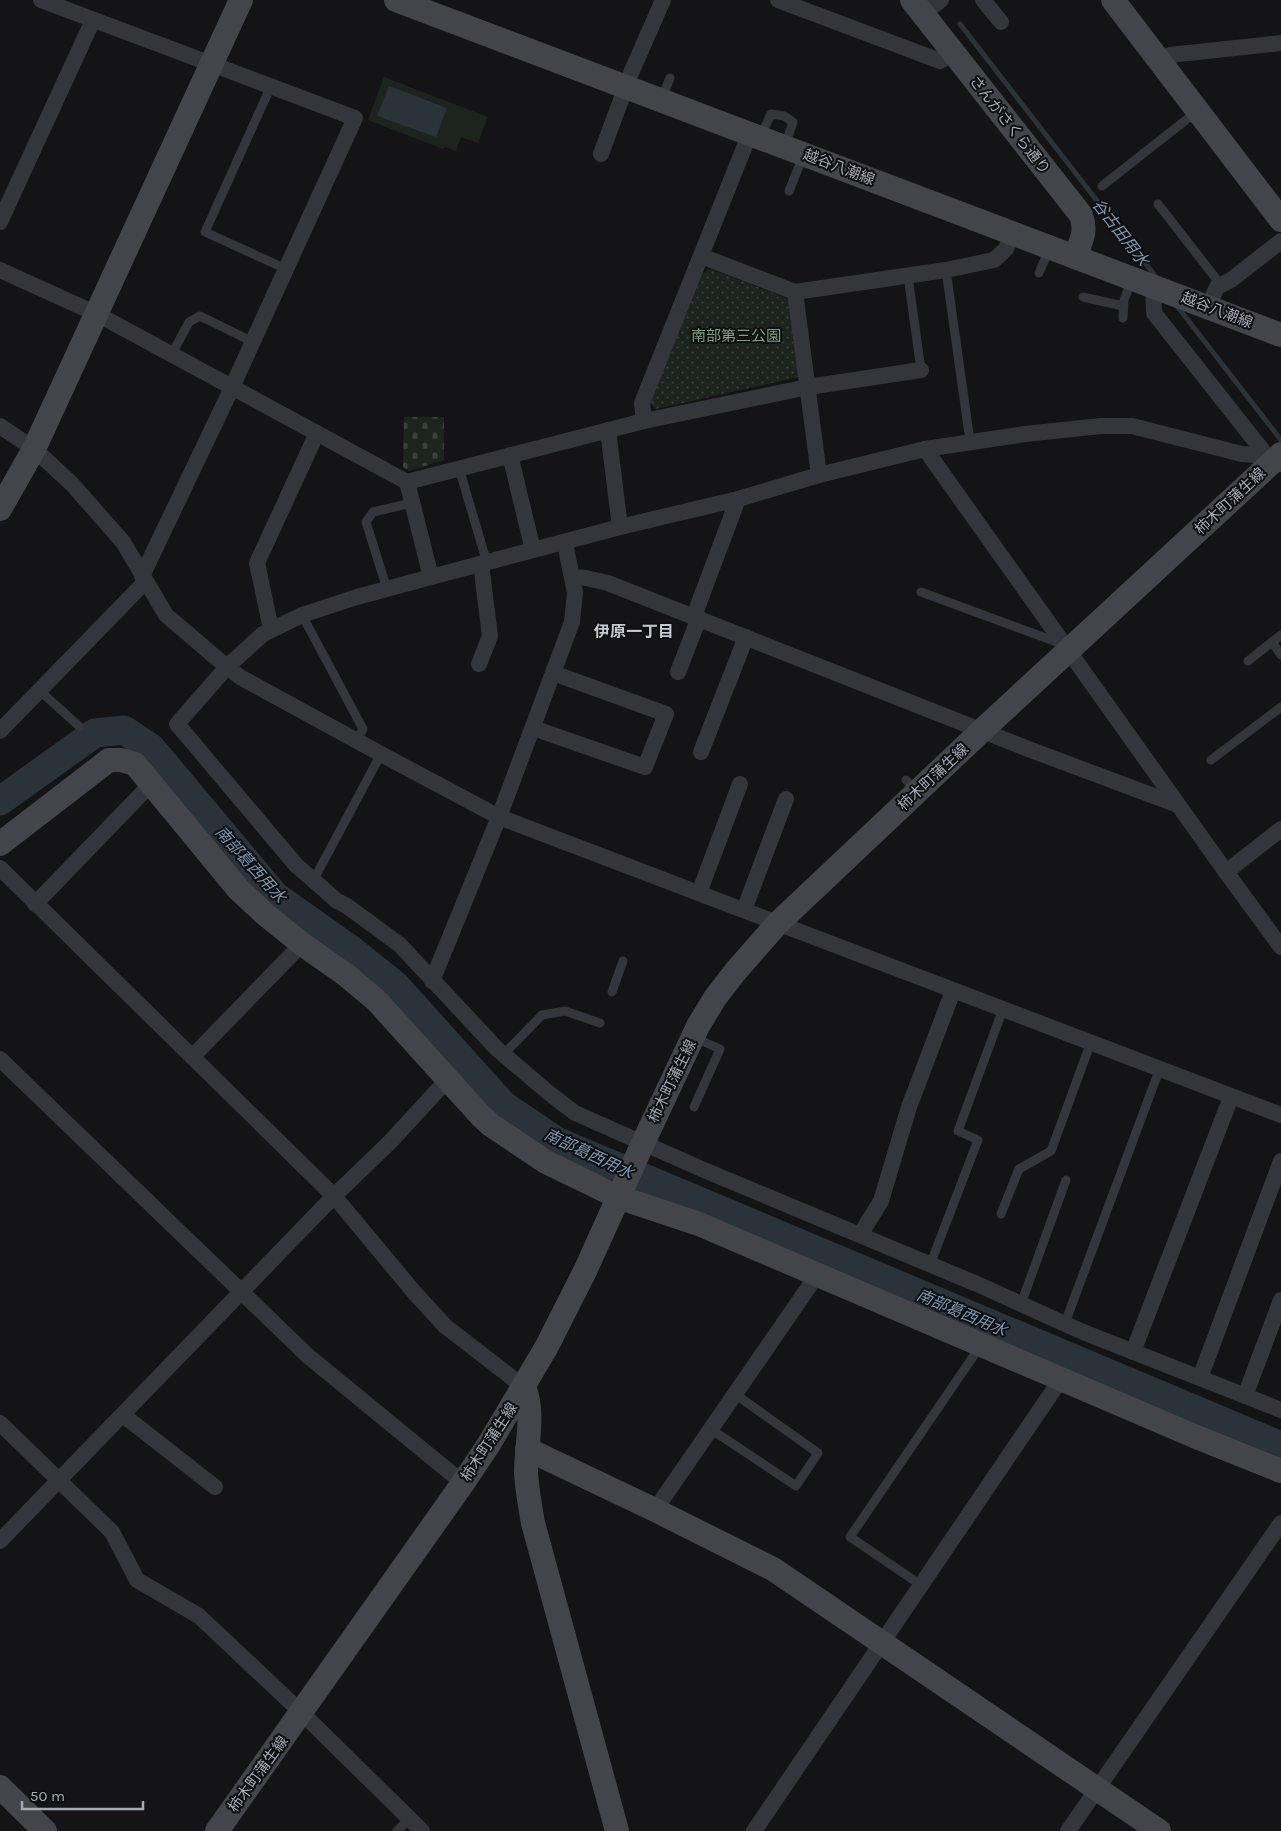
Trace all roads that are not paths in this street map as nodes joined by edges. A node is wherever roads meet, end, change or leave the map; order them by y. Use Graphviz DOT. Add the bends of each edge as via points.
graph roads {
  1 [pos="41,0"];
  2 [pos="241,0"];
  3 [pos="396,0"];
  4 [pos="663,0"];
  5 [pos="778,0"];
  6 [pos="983,0"];
  7 [pos="1114,0"];
  8 [pos="925,5"];
  9 [pos="93,20"];
  10 [pos="1001,22"];
  11 [pos="1281,43"];
  12 [pos="954,53"];
  13 [pos="1161,62"];
  14 [pos="212,64"];
  15 [pos="670,78"];
  16 [pos="271,86"];
  17 [pos="626,87"];
  18 [pos="661,100"];
  19 [pos="1198,110"];
  20 [pos="755,135"];
  21 [pos="794,150"];
  22 [pos="601,154"];
  23 [pos="1102,186"];
  24 [pos="789,191"];
  25 [pos="1158,204"];
  26 [pos="1281,220"];
  27 [pos="0,222"];
  28 [pos="1012,233"];
  29 [pos="1281,241"];
  30 [pos="1050,247"];
  31 [pos="701,256"];
  32 [pos="1075,257"];
  33 [pos="286,269"];
  34 [pos="0,270"];
  35 [pos="946,270"];
  36 [pos="1039,272"];
  37 [pos="908,276"];
  38 [pos="1143,282"];
  39 [pos="1221,285"];
  40 [pos="795,292"];
  41 [pos="1083,297"];
  42 [pos="1123,306"];
  43 [pos="1208,307"];
  44 [pos="97,314"];
  45 [pos="1123,318"];
  46 [pos="1281,335"];
  47 [pos="253,342"];
  48 [pos="172,354"];
  49 [pos="921,370"];
  50 [pos="232,387"];
  51 [pos="808,387"];
  52 [pos="644,421"];
  53 [pos="0,426"];
  54 [pos="608,430"];
  55 [pos="317,433"];
  56 [pos="970,441"];
  57 [pos="34,449"];
  58 [pos="925,449"];
  59 [pos="510,455"];
  60 [pos="1276,458"];
  61 [pos="459,468"];
  62 [pos="819,475"];
  63 [pos="407,482"];
  64 [pos="738,498"];
  65 [pos="412,503"];
  66 [pos="0,508"];
  67 [pos="620,527"];
  68 [pos="564,543"];
  69 [pos="533,550"];
  70 [pos="484,564"];
  71 [pos="572,576"];
  72 [pos="431,577"];
  73 [pos="144,579"];
  74 [pos="387,589"];
  75 [pos="921,592"];
  76 [pos="302,615"];
  77 [pos="697,617"];
  78 [pos="271,629"];
  79 [pos="1281,635"];
  80 [pos="746,636"];
  81 [pos="1272,642"];
  82 [pos="1067,648"];
  83 [pos="1281,655"];
  84 [pos="1248,661"];
  85 [pos="479,664"];
  86 [pos="227,668"];
  87 [pos="678,672"];
  88 [pos="553,673"];
  89 [pos="40,690"];
  90 [pos="1281,707"];
  91 [pos="80,727"];
  92 [pos="533,728"];
  93 [pos="0,730"];
  94 [pos="982,731"];
  95 [pos="356,741"];
  96 [pos="701,752"];
  97 [pos="381,754"];
  98 [pos="1210,760"];
  99 [pos="152,783"];
  100 [pos="740,784"];
  101 [pos="786,799"];
  102 [pos="1178,805"];
  103 [pos="499,817"];
  104 [pos="1281,829"];
  105 [pos="0,844"];
  106 [pos="0,868"];
  107 [pos="1226,872"];
  108 [pos="313,881"];
  109 [pos="699,893"];
  110 [pos="35,904"];
  111 [pos="744,910"];
  112 [pos="777,924"];
  113 [pos="302,944"];
  114 [pos="1281,947"];
  115 [pos="623,961"];
  116 [pos="432,981"];
  117 [pos="953,991"];
  118 [pos="612,992"];
  119 [pos="1003,1010"];
  120 [pos="600,1024"];
  121 [pos="693,1037"];
  122 [pos="1091,1042"];
  123 [pos="503,1055"];
  124 [pos="193,1056"];
  125 [pos="0,1059"];
  126 [pos="1160,1068"];
  127 [pos="448,1079"];
  128 [pos="1231,1096"];
  129 [pos="694,1107"];
  130 [pos="1281,1115"];
  131 [pos="641,1145"];
  132 [pos="1281,1161"];
  133 [pos="1066,1180"];
  134 [pos="620,1193"];
  135 [pos="334,1196"];
  136 [pos="1001,1214"];
  137 [pos="860,1235"];
  138 [pos="930,1265"];
  139 [pos="817,1275"];
  140 [pos="242,1293"];
  141 [pos="1281,1300"];
  142 [pos="1021,1304"];
  143 [pos="1065,1323"];
  144 [pos="981,1345"];
  145 [pos="1134,1352"];
  146 [pos="1200,1378"];
  147 [pos="1061,1379"];
  148 [pos="524,1387"];
  149 [pos="735,1394"];
  150 [pos="1245,1396"];
  151 [pos="1281,1410"];
  152 [pos="124,1415"];
  153 [pos="0,1423"];
  154 [pos="712,1430"];
  155 [pos="527,1449"];
  156 [pos="1281,1471"];
  157 [pos="60,1480"];
  158 [pos="463,1482"];
  159 [pos="215,1488"];
  160 [pos="655,1510"];
  161 [pos="1281,1524"];
  162 [pos="0,1541"];
  163 [pos="920,1585"];
  164 [pos="881,1643"];
  165 [pos="302,1713"];
  166 [pos="0,1787"];
  167 [pos="1097,1789"];
  168 [pos="410,1818"];
  169 [pos="45,1831"];
  170 [pos="217,1831"];
  171 [pos="397,1831"];
  172 [pos="422,1831"];
  173 [pos="617,1831"];
  174 [pos="754,1831"];
  175 [pos="1068,1831"];
  176 [pos="1159,1831"];
  1 -- 9 [label="street"];
  2 -- 14 [label="street"];
  3 -- 17 [label="street, 越谷八潮線"];
  4 -- 17 [label="street" via="649,46"];
  5 -- 12 [label="street" via="940,61"];
  6 -- 10 [label="street"];
  7 -- 13 [label="street"];
  8 -- 12 [label="street, さんがさくら通り"];
  9 -- 14 [label="street"];
  9 -- 27 [label="street"];
  11 -- 13 [label="street" via="1170,56"];
  12 -- 32 [label="street, さんがさくら通り" via="1081,215 1083,235"];
  13 -- 19 [label="street"];
  14 -- 16 [label="street"];
  14 -- 44 [label="street"];
  15 -- 18 [label="lane"];
  16 -- 33 [label="lane" via="205,232"];
  16 -- 33 [label="street" via="355,118"];
  17 -- 18 [label="street, 越谷八潮線"];
  17 -- 22 [label="street"];
  18 -- 20 [label="street, 越谷八潮線"];
  19 -- 23 [label="lane"];
  19 -- 26 [label="street"];
  20 -- 21 [label="street, 越谷八潮線"];
  20 -- 31 [label="street"];
  21 -- 24 [label="lane"];
  21 -- 28 [label="street, 越谷八潮線"];
  25 -- 39 [label="lane"];
  28 -- 30 [label="street, 越谷八潮線"];
  28 -- 35 [label="street" via="1006,249 994,260"];
  29 -- 39 [label="street"];
  30 -- 32 [label="street, 越谷八潮線"];
  30 -- 36 [label="lane"];
  31 -- 40 [label="street"];
  31 -- 52 [label="street" via="642,402"];
  32 -- 38 [label="street, 越谷八潮線"];
  33 -- 47 [label="street"];
  34 -- 44 [label="street"];
  35 -- 37 [label="street"];
  35 -- 56 [label="lane"];
  37 -- 40 [label="street"];
  37 -- 49 [label="lane"];
  38 -- 42 [label="lane"];
  38 -- 43 [label="street, 越谷八潮線"];
  38 -- 60 [label="street" via="1154,313"];
  39 -- 43 [label="street"];
  40 -- 51 [label="street"];
  41 -- 42 [label="lane"];
  42 -- 45 [label="lane"];
  43 -- 46 [label="street, 越谷八潮線"];
  44 -- 48 [label="street"];
  44 -- 57 [label="street"];
  47 -- 48 [label="lane" via="200,316 189,322"];
  47 -- 50 [label="street"];
  48 -- 50 [label="street"];
  49 -- 51 [label="street"];
  50 -- 55 [label="street"];
  50 -- 73 [label="street"];
  51 -- 52 [label="street"];
  51 -- 62 [label="street"];
  52 -- 54 [label="street"];
  53 -- 57 [label="street"];
  54 -- 59 [label="street"];
  54 -- 67 [label="street"];
  55 -- 63 [label="street"];
  55 -- 78 [label="street" via="257,563"];
  56 -- 58 [label="street"];
  56 -- 60 [label="street" via="1101,426 1132,426 1242,454"];
  57 -- 66 [label="street"];
  57 -- 73 [label="street" via="72,484 123,542"];
  58 -- 62 [label="street"];
  58 -- 82 [label="street"];
  59 -- 61 [label="street"];
  59 -- 69 [label="street"];
  60 -- 82 [label="street, 柿木町蒲生線"];
  61 -- 63 [label="street"];
  61 -- 70 [label="lane"];
  62 -- 64 [label="street"];
  63 -- 65 [label="street"];
  64 -- 67 [label="street"];
  64 -- 77 [label="street"];
  65 -- 72 [label="street"];
  65 -- 74 [label="lane" via="373,512 366,522"];
  67 -- 68 [label="street"];
  68 -- 69 [label="street"];
  68 -- 71 [label="street"];
  69 -- 70 [label="street"];
  70 -- 72 [label="street"];
  70 -- 85 [label="street" via="490,636"];
  71 -- 77 [label="street" via="608,583"];
  71 -- 88 [label="street" via="575,593 572,622"];
  72 -- 74 [label="street"];
  73 -- 86 [label="street" via="166,615"];
  73 -- 89 [label="street"];
  74 -- 76 [label="street"];
  75 -- 82 [label="lane"];
  76 -- 78 [label="street"];
  76 -- 95 [label="lane" via="363,729"];
  77 -- 80 [label="street"];
  77 -- 87 [label="street"];
  78 -- 86 [label="street"];
  79 -- 81 [label="lane"];
  80 -- 94 [label="street"];
  80 -- 96 [label="street"];
  81 -- 83 [label="lane"];
  81 -- 84 [label="lane"];
  82 -- 94 [label="street, 柿木町蒲生線"];
  82 -- 102 [label="street"];
  86 -- 95 [label="street"];
  86 -- 108 [label="street" via="177,724"];
  88 -- 92 [label="street"];
  88 -- 92 [label="street" via="666,714 645,768"];
  89 -- 91 [label="lane"];
  89 -- 93 [label="street"];
  90 -- 98 [label="lane"];
  92 -- 103 [label="street"];
  94 -- 102 [label="street"];
  94 -- 112 [label="street, 柿木町蒲生線" via="912,786"];
  95 -- 97 [label="street"];
  97 -- 103 [label="street"];
  97 -- 108 [label="lane"];
  99 -- 105 [label="street" via="135,764 109,760"];
  99 -- 110 [label="street"];
  99 -- 113 [label="street" via="239,890"];
  100 -- 109 [label="street"];
  101 -- 111 [label="street"];
  102 -- 107 [label="street"];
  103 -- 109 [label="street" via="623,859"];
  103 -- 116 [label="street"];
  104 -- 107 [label="street"];
  106 -- 110 [label="street"];
  107 -- 114 [label="street"];
  108 -- 116 [label="street" via="400,945"];
  109 -- 111 [label="street"];
  110 -- 124 [label="street"];
  111 -- 112 [label="street"];
  112 -- 117 [label="street"];
  112 -- 121 [label="street, 柿木町蒲生線" via="714,998"];
  113 -- 124 [label="street"];
  113 -- 127 [label="street" via="376,1000"];
  115 -- 118 [label="lane"];
  116 -- 123 [label="street"];
  117 -- 119 [label="street"];
  117 -- 137 [label="street" via="908,1107 881,1201"];
  119 -- 122 [label="street"];
  119 -- 138 [label="lane" via="958,1131 978,1140"];
  120 -- 123 [label="lane" via="565,1011 542,1016"];
  121 -- 129 [label="lane" via="720,1049"];
  121 -- 131 [label="street, 柿木町蒲生線"];
  122 -- 126 [label="street"];
  122 -- 136 [label="lane" via="1051,1151 1019,1169"];
  123 -- 131 [label="street" via="575,1113"];
  124 -- 135 [label="street"];
  125 -- 140 [label="street"];
  126 -- 128 [label="street"];
  126 -- 143 [label="lane"];
  127 -- 134 [label="street" via="481,1116 546,1162"];
  127 -- 135 [label="street"];
  128 -- 130 [label="street"];
  128 -- 145 [label="street"];
  131 -- 134 [label="street, 柿木町蒲生線"];
  131 -- 137 [label="street"];
  132 -- 146 [label="street"];
  133 -- 142 [label="lane"];
  134 -- 139 [label="street"];
  134 -- 148 [label="street, 柿木町蒲生線" via="585,1271"];
  135 -- 140 [label="street"];
  135 -- 148 [label="street" via="445,1326"];
  137 -- 138 [label="street"];
  138 -- 142 [label="street"];
  139 -- 144 [label="street"];
  139 -- 149 [label="street"];
  140 -- 152 [label="street"];
  140 -- 158 [label="street" via="308,1356"];
  141 -- 150 [label="street"];
  142 -- 143 [label="street"];
  143 -- 145 [label="street"];
  144 -- 147 [label="street"];
  144 -- 163 [label="lane" via="850,1537"];
  145 -- 146 [label="street"];
  146 -- 150 [label="street"];
  147 -- 156 [label="street"];
  147 -- 163 [label="street"];
  148 -- 155 [label="street" via="529,1407"];
  148 -- 158 [label="street, 柿木町蒲生線"];
  149 -- 154 [label="street"];
  149 -- 154 [label="lane" via="818,1452 796,1486"];
  150 -- 151 [label="street"];
  152 -- 157 [label="street"];
  152 -- 159 [label="street"];
  153 -- 157 [label="street"];
  154 -- 160 [label="street"];
  155 -- 160 [label="street"];
  155 -- 173 [label="street" via="526,1473 533,1523"];
  157 -- 162 [label="street"];
  157 -- 165 [label="street" via="112,1532 137,1580 199,1616"];
  158 -- 165 [label="street, 柿木町蒲生線"];
  160 -- 164 [label="street" via="773,1569"];
  161 -- 167 [label="street"];
  163 -- 164 [label="street"];
  164 -- 167 [label="street"];
  164 -- 174 [label="street"];
  165 -- 168 [label="street"];
  165 -- 170 [label="street, 柿木町蒲生線"];
  166 -- 169 [label="street"];
  167 -- 175 [label="street"];
  167 -- 176 [label="street"];
  168 -- 171 [label="lane"];
  168 -- 172 [label="street"];
}
